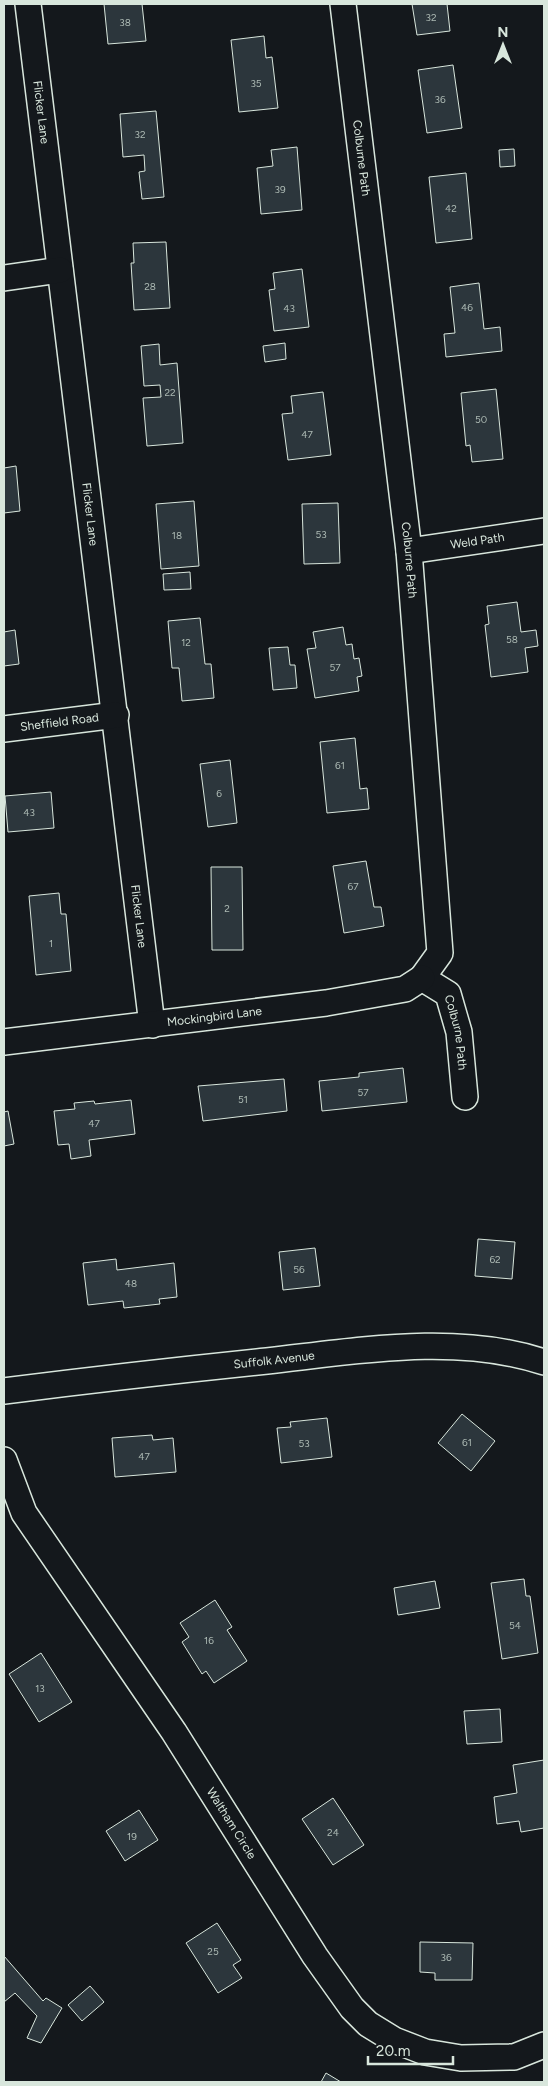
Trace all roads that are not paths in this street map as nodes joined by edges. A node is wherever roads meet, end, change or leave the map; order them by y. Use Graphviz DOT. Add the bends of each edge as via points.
graph roads {
  1 [pos="28,4"];
  2 [pos="343,4"];
  3 [pos="60,270"];
  4 [pos="4,278"];
  5 [pos="544,530"];
  6 [pos="409,551"];
  7 [pos="116,715"];
  8 [pos="4,730"];
  9 [pos="422,978"];
  10 [pos="152,1025"];
  11 [pos="4,1042"];
  12 [pos="465,1097"];
  13 [pos="544,1362"];
  14 [pos="4,1391"];
  15 [pos="4,1460"];
  16 [pos="544,2045"];
  1 -- 3 [label="street, Flicker Lane"];
  2 -- 6 [label="street, Colburne Path"];
  3 -- 4 [label="street"];
  3 -- 7 [label="street, Flicker Lane"];
  5 -- 6 [label="street, Weld Path"];
  6 -- 9 [label="street, Colburne Path" via="440,953"];
  7 -- 8 [label="street, Sheffield Road"];
  7 -- 10 [label="street, Flicker Lane"];
  9 -- 10 [label="street, Mockingbird Lane" via="405,989 326,1003"];
  9 -- 12 [label="street, Colburne Path" via="448,994 459,1032"];
  10 -- 11 [label="street, Mockingbird Lane"];
  13 -- 14 [label="street, Suffolk Avenue" via="481,1348 414,1347"];
  15 -- 16 [label="street, Waltham Circle" via="24,1513 174,1732 352,2008 368,2024 394,2040 425,2052 461,2058 514,2057"];
}
